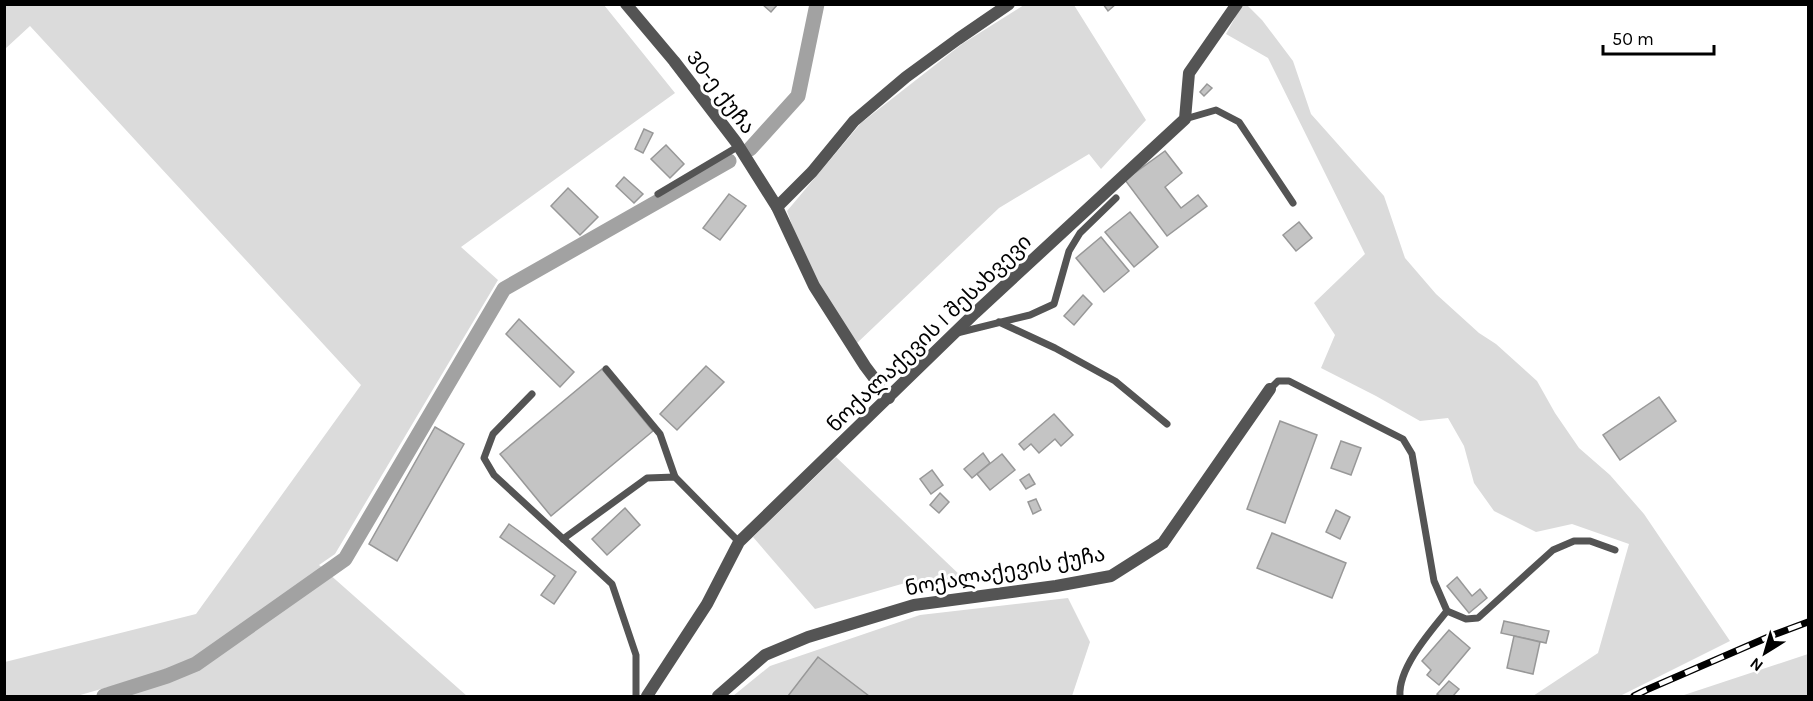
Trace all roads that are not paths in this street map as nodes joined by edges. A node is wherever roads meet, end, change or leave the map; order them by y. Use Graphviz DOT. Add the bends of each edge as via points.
graph roads {
  1 [pos="626,4"];
  2 [pos="1009,4"];
  3 [pos="1237,4"];
  4 [pos="1185,119"];
  5 [pos="739,147"];
  6 [pos="658,194"];
  7 [pos="1116,198"];
  8 [pos="1293,203"];
  9 [pos="777,207"];
  10 [pos="999,322"];
  11 [pos="955,334"];
  12 [pos="606,369"];
  13 [pos="1270,389"];
  14 [pos="532,394"];
  15 [pos="889,398"];
  16 [pos="1167,424"];
  17 [pos="675,477"];
  18 [pos="563,539"];
  19 [pos="739,542"];
  20 [pos="1615,550"];
  21 [pos="1447,611"];
  22 [pos="636,696"];
  23 [pos="647,696"];
  24 [pos="718,696"];
  25 [pos="1400,696"];
  1 -- 5 [label="street, 30-ე ქუჩა"];
  2 -- 9 [label="street" via="906,77 854,121"];
  3 -- 4 [label="street" via="1189,73"];
  4 -- 8 [label="lane" via="1216,110 1239,122"];
  4 -- 11 [label="street, ნოქალაქევის I შესახვევი"];
  5 -- 6 [label="lane"];
  5 -- 9 [label="street, 30-ე ქუჩა"];
  7 -- 10 [label="lane" via="1080,233 1069,250 1054,304"];
  9 -- 15 [label="street, 30-ე ქუჩა" via="814,286"];
  10 -- 11 [label="lane"];
  10 -- 16 [label="lane" via="1114,381"];
  11 -- 15 [label="street, ნოქალაქევის I შესახვევი"];
  12 -- 17 [label="lane" via="660,434"];
  13 -- 21 [label="lane" via="1278,381 1289,381 1403,439 1412,454 1434,581"];
  13 -- 24 [label="street, ნოქალაქევის ქუჩა" via="1163,543 1111,576 914,605 808,637 765,655"];
  14 -- 18 [label="lane" via="493,434 484,458 495,475"];
  15 -- 19 [label="street, ნოქალაქევის I შესახვევი"];
  17 -- 18 [label="lane" via="647,477"];
  17 -- 19 [label="lane"];
  18 -- 22 [label="lane" via="612,584 636,655"];
  19 -- 23 [label="street, ნოქალაქევის I შესახვევი" via="707,604"];
  20 -- 21 [label="lane" via="1590,541 1574,541 1553,550 1478,618 1466,619"];
  21 -- 25 [label="lane" via="1413,656"];
}
